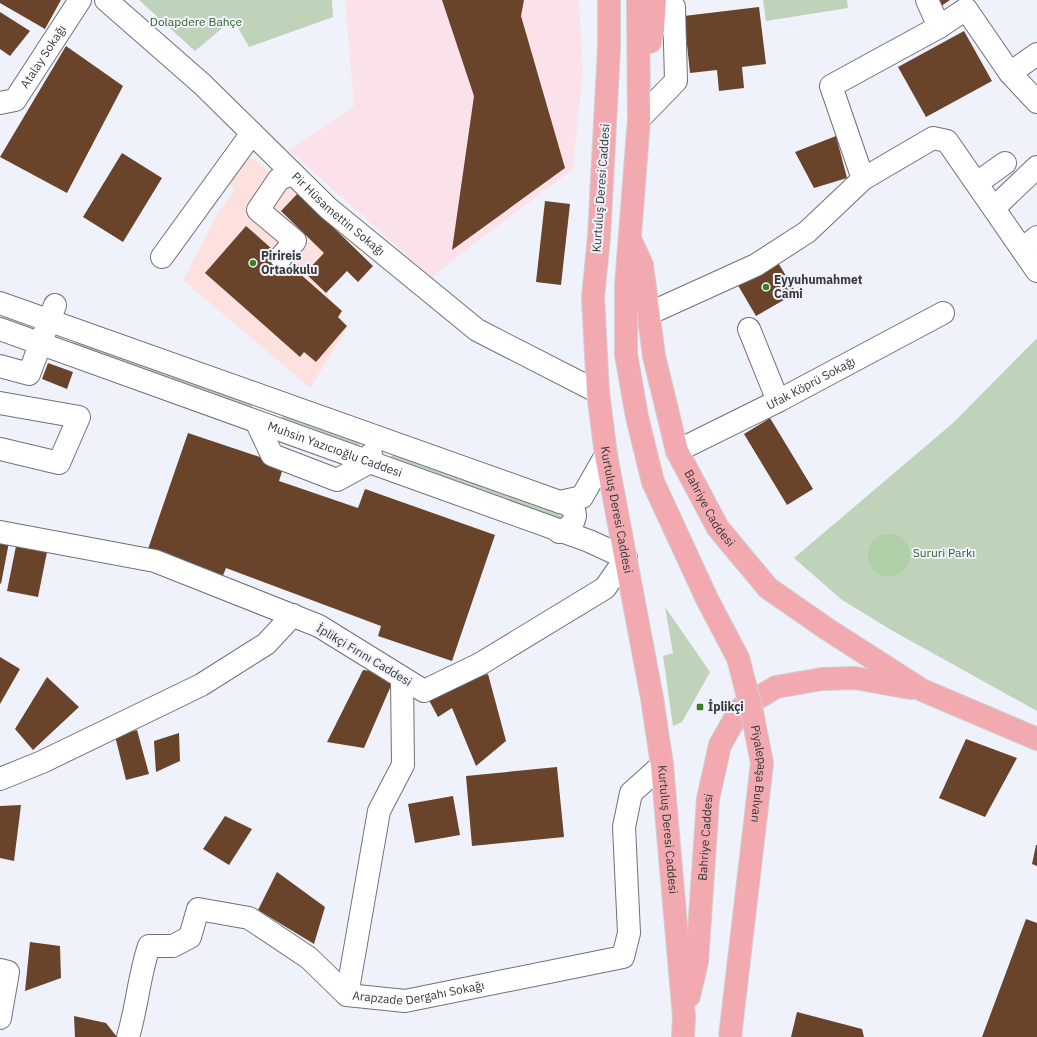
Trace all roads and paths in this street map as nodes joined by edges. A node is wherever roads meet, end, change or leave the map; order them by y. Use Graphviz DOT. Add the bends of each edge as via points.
graph roads {
  1 [pos="80,0"];
  2 [pos="106,0"];
  3 [pos="609,0"];
  4 [pos="638,0"];
  5 [pos="655,0"];
  6 [pos="660,0"];
  7 [pos="927,0"];
  8 [pos="940,27"];
  9 [pos="1037,54"];
  10 [pos="1010,72"];
  11 [pos="639,90"];
  12 [pos="1037,102"];
  13 [pos="0,103"];
  14 [pos="639,119"];
  15 [pos="252,133"];
  16 [pos="1005,163"];
  17 [pos="1037,167"];
  18 [pos="293,174"];
  19 [pos="863,179"];
  20 [pos="977,183"];
  21 [pos="994,208"];
  22 [pos="630,239"];
  23 [pos="1029,243"];
  24 [pos="162,257"];
  25 [pos="281,257"];
  26 [pos="1037,271"];
  27 [pos="0,303"];
  28 [pos="52,313"];
  29 [pos="943,313"];
  30 [pos="648,314"];
  31 [pos="0,329"];
  32 [pos="749,330"];
  33 [pos="41,344"];
  34 [pos="0,366"];
  35 [pos="598,392"];
  36 [pos="268,399"];
  37 [pos="778,401"];
  38 [pos="0,403"];
  39 [pos="257,422"];
  40 [pos="377,438"];
  41 [pos="0,449"];
  42 [pos="677,450"];
  43 [pos="606,455"];
  44 [pos="368,463"];
  45 [pos="560,502"];
  46 [pos="0,532"];
  47 [pos="559,532"];
  48 [pos="626,558"];
  49 [pos="293,615"];
  50 [pos="402,678"];
  51 [pos="922,690"];
  52 [pos="1037,739"];
  53 [pos="662,765"];
  54 [pos="0,779"];
  55 [pos="0,970"];
  56 [pos="347,995"];
  57 [pos="0,1018"];
  58 [pos="684,1027"];
  59 [pos="128,1037"];
  60 [pos="730,1037"];
  1 -- 13 [label="street, Atalay Sokağı" via="15,100"];
  2 -- 15 [label="street, Pir Hüsamettin Sokağı" via="202,84"];
  3 -- 35 [label="main road, Kurtuluş Deresi Caddesi" via="609,48 599,237 593,297"];
  4 -- 11 [label="main road"];
  5 -- 11 [label="main road" via="653,28"];
  6 -- 14 [label="street" via="674,7 676,81"];
  7 -- 8 [label="street"];
  8 -- 10 [label="street" via="966,9"];
  8 -- 19 [label="street" via="831,86"];
  9 -- 10 [label="street"];
  10 -- 12 [label="street"];
  11 -- 14 [label="main road"];
  14 -- 22 [label="main road"];
  15 -- 18 [label="street, Pir Hüsamettin Sokağı"];
  15 -- 24 [label="street"];
  16 -- 20 [label="street"];
  17 -- 21 [label="street"];
  18 -- 25 [label="street" via="279,179 258,210 295,241"];
  18 -- 35 [label="street, Pir Hüsamettin Sokağı" via="328,208 477,330"];
  19 -- 20 [label="street" via="933,138 947,141"];
  19 -- 30 [label="street" via="807,232 756,265"];
  20 -- 21 [label="street"];
  21 -- 23 [label="street"];
  22 -- 30 [label="main road, Bahriye Caddesi" via="642,265"];
  22 -- 60 [label="main road, Piyalepaşa Bulvarı, bridge" via="626,286 626,354 637,417 653,482 707,599 738,658 762,763"];
  23 -- 26 [label="street"];
  27 -- 28 [label="street"];
  28 -- 33 [label="street"];
  28 -- 36 [label="street"];
  29 -- 37 [label="street, Ufak Köprü Sokağı"];
  30 -- 42 [label="main road, Bahriye Caddesi" via="654,356"];
  31 -- 33 [label="street, Muhsin Yazıcıoğlu Caddesi"];
  32 -- 37 [label="street"];
  33 -- 34 [label="street" via="29,374"];
  33 -- 39 [label="street, Muhsin Yazıcıoğlu Caddesi"];
  35 -- 43 [label="main road, Kurtuluş Deresi Caddesi"];
  36 -- 39 [label="street"];
  36 -- 40 [label="street"];
  37 -- 42 [label="street, Ufak Köprü Sokağı"];
  38 -- 41 [label="street" via="79,417 59,463"];
  39 -- 44 [label="street, Muhsin Yazıcıoğlu Caddesi"];
  40 -- 44 [label="street"];
  40 -- 45 [label="street"];
  42 -- 51 [label="main road, Bahriye Caddesi" via="718,528 768,588"];
  43 -- 45 [label="street" via="582,497"];
  43 -- 48 [label="main road, Kurtuluş Deresi Caddesi"];
  44 -- 47 [label="street, Muhsin Yazıcıoğlu Caddesi"];
  45 -- 47 [label="street" via="571,507 575,512 575,519 573,525"];
  46 -- 49 [label="street, İplikçi Fırını Caddesi" via="155,561"];
  47 -- 48 [label="street, Muhsin Yazıcıoğlu Caddesi" via="589,541"];
  48 -- 50 [label="street, İplikçi Fırını Caddesi" via="605,588 480,664 424,691"];
  48 -- 53 [label="main road, Kurtuluş Deresi Caddesi"];
  49 -- 50 [label="street, İplikçi Fırını Caddesi" via="319,626"];
  49 -- 54 [label="street" via="266,644 200,685 42,762"];
  50 -- 56 [label="street" via="402,765 380,811"];
  51 -- 52 [label="main road, Bahriye Caddesi"];
  51 -- 58 [label="main road, Bahriye Caddesi" via="856,678 822,679 776,687 741,708 720,745 708,799 697,962"];
  53 -- 56 [label="street, Arapzade Dergahı Sokağı" via="631,793 624,827 629,933 623,957 405,1001"];
  53 -- 58 [label="main road, Kurtuluş Deresi Caddesi"];
  55 -- 57 [label="street" via="8,972"];
  56 -- 59 [label="street, Arapzade Dergahı Sokağı" via="309,958 249,918 198,909 190,937 172,946 149,946 142,966"];
}
